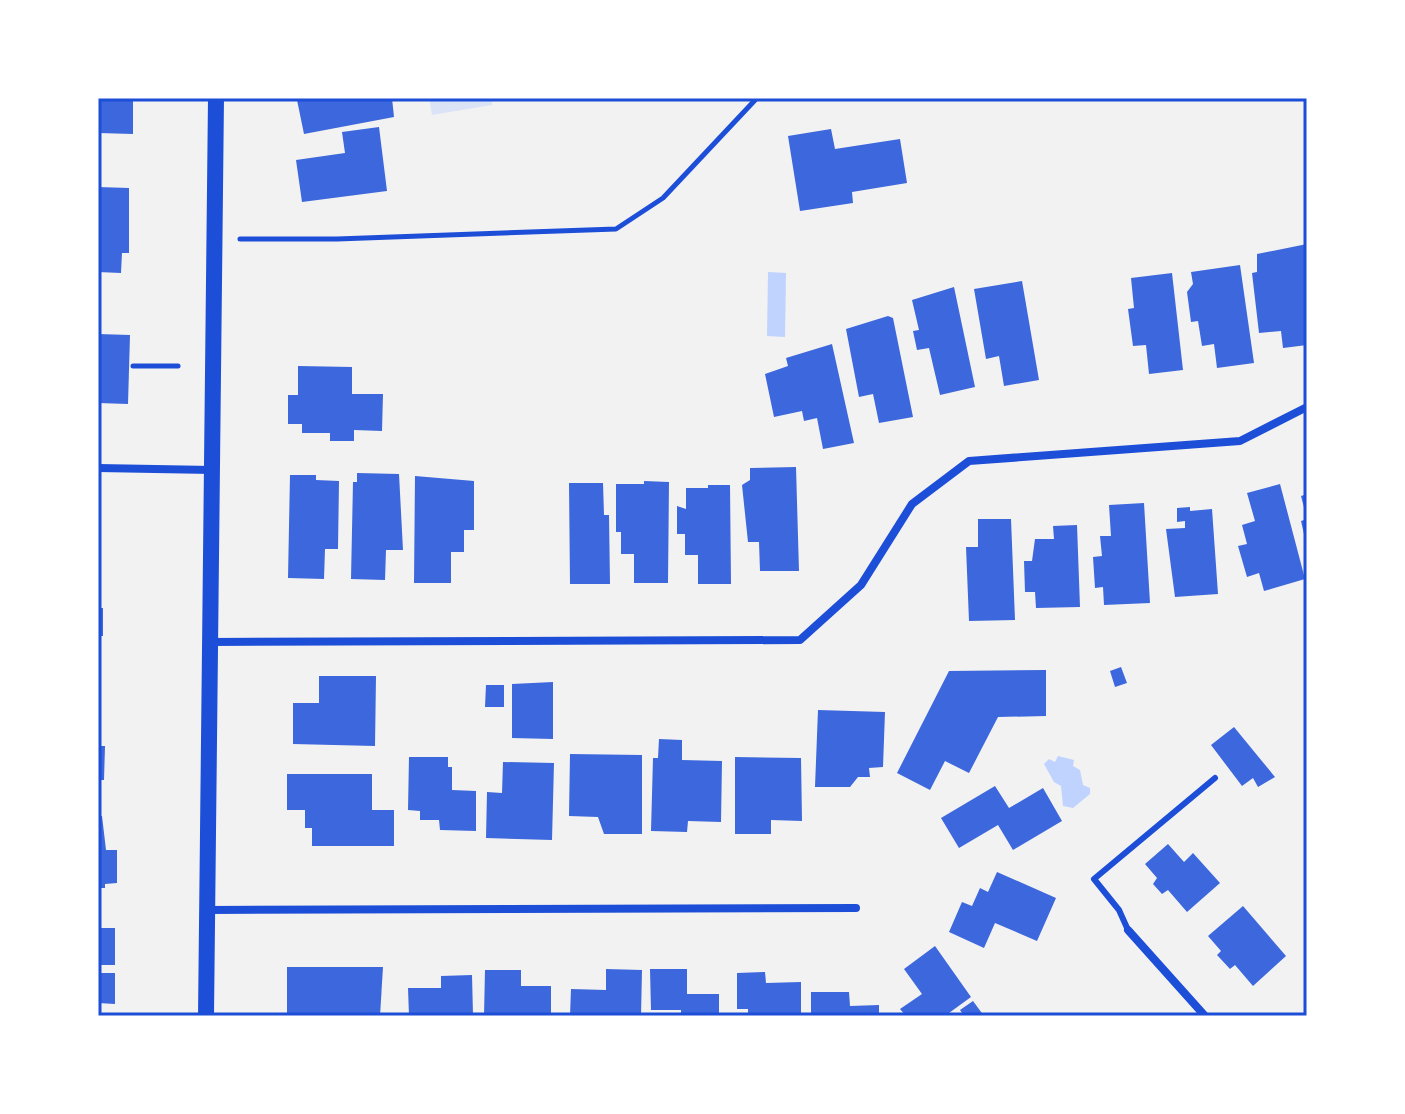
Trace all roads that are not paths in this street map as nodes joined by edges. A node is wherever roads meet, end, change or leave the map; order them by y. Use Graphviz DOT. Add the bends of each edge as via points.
graph roads {
  1 [pos="216,98"];
  2 [pos="1307,407"];
  3 [pos="98,468"];
  4 [pos="212,470"];
  5 [pos="209,642"];
  6 [pos="1215,778"];
  7 [pos="856,908"];
  8 [pos="207,910"];
  9 [pos="1128,930"];
  10 [pos="206,1016"];
  11 [pos="1205,1016"];
  1 -- 4 [label="main road"];
  2 -- 5 [label="street" via="1240,441 969,461 912,504 861,585 800,640"];
  3 -- 4 [label="street"];
  4 -- 5 [label="main road"];
  5 -- 8 [label="main road"];
  6 -- 9 [label="lane" via="1094,879"];
  7 -- 8 [label="street"];
  8 -- 10 [label="main road"];
  9 -- 11 [label="street"];
}
